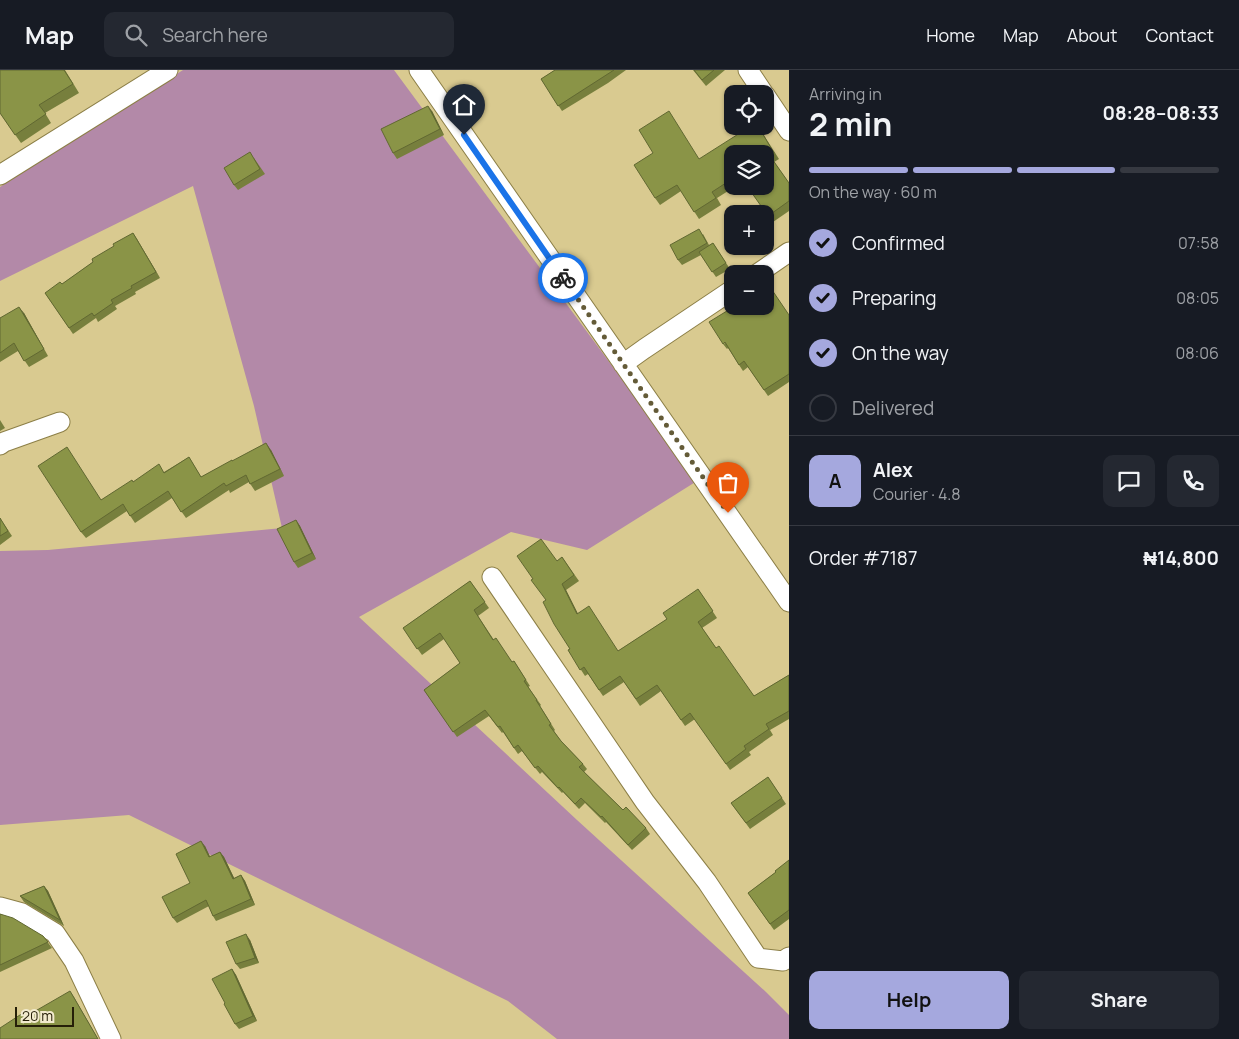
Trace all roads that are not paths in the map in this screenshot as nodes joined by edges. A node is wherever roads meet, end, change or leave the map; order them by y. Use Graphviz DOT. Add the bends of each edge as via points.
graph roads {
  1 [pos="168,70"];
  2 [pos="419,70"];
  3 [pos="748,70"];
  4 [pos="758,85"];
  5 [pos="774,109"];
  6 [pos="789,131"];
  7 [pos="0,175"];
  8 [pos="789,252"];
  9 [pos="770,265"];
  10 [pos="724,295"];
  11 [pos="623,364"];
  12 [pos="60,422"];
  13 [pos="0,445"];
  14 [pos="492,577"];
  15 [pos="789,602"];
  16 [pos="0,907"];
  17 [pos="789,957"];
  18 [pos="112,1039"];
  1 -- 7 [label="street"];
  2 -- 11 [label="street"];
  3 -- 4 [label="street"];
  5 -- 6 [label="street"];
  8 -- 9 [label="street"];
  10 -- 11 [label="street"];
  11 -- 15 [label="street"];
  12 -- 13 [label="street"];
  14 -- 17 [label="street" via="646,802 707,882 758,958 783,961"];
  16 -- 18 [label="street" via="22,913 54,933 74,961"];
}
